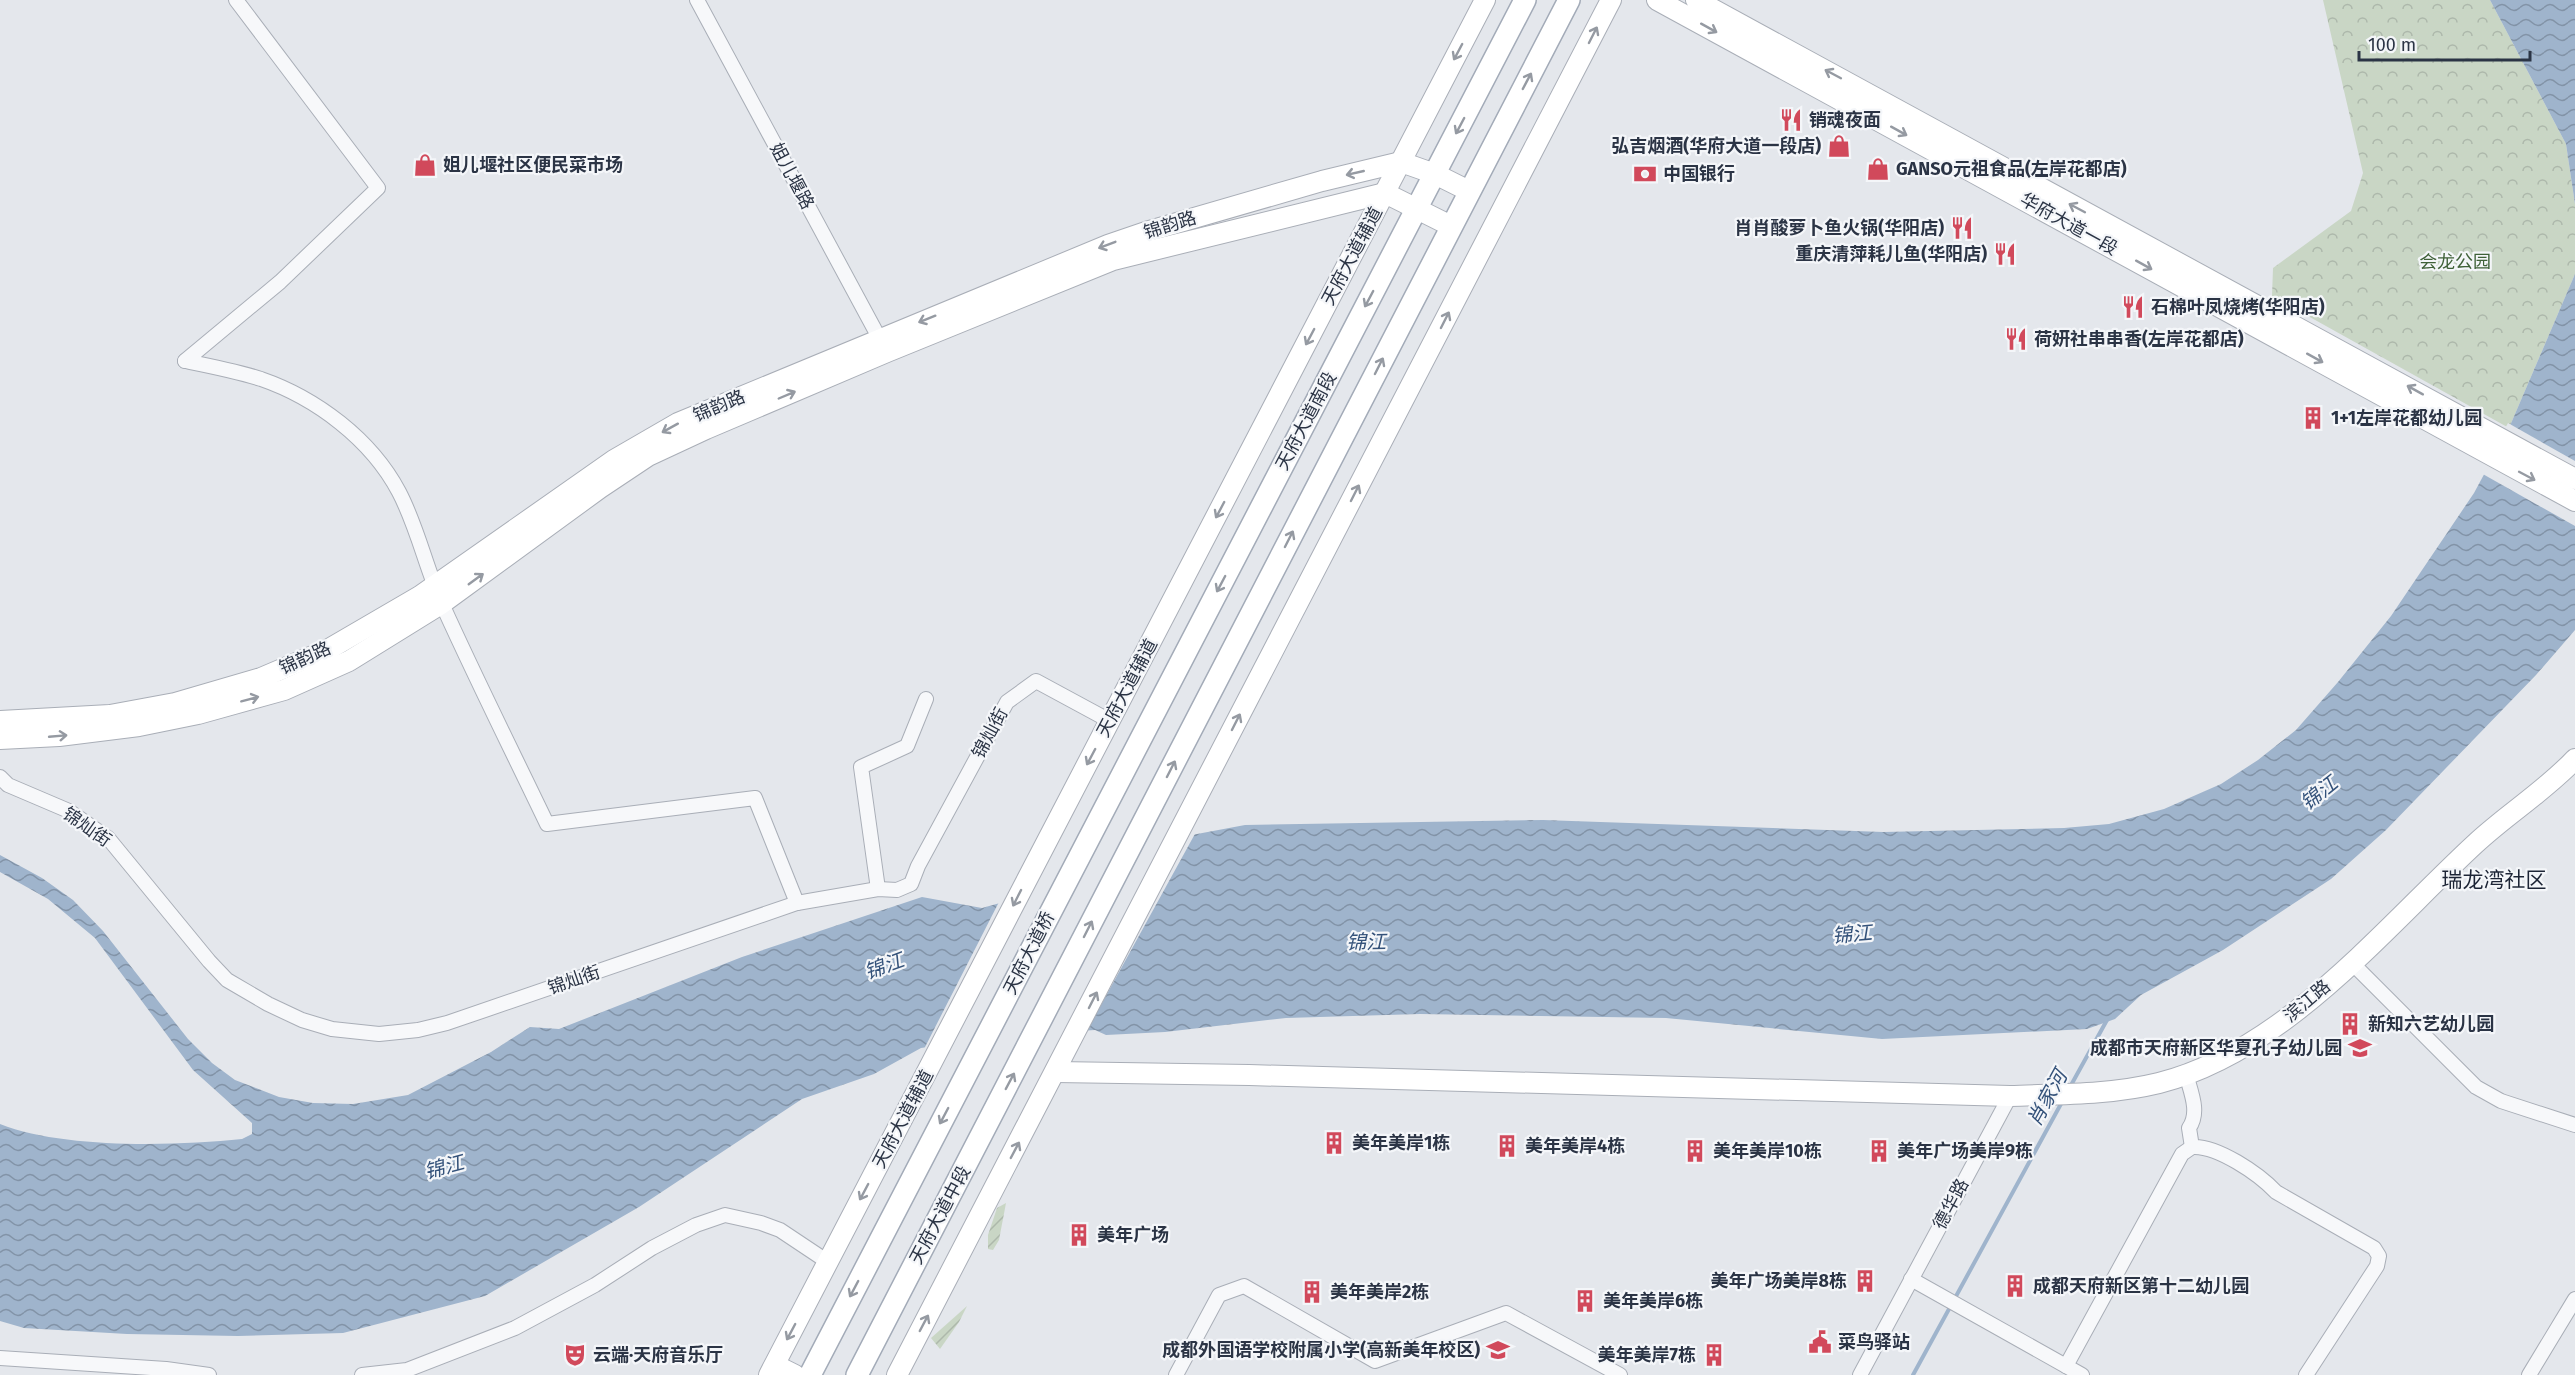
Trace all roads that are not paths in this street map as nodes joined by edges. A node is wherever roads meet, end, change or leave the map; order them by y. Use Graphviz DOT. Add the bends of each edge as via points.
graph roads {
  1 [pos="236,0"];
  2 [pos="697,0"];
  3 [pos="1485,0"];
  4 [pos="1525,0"];
  5 [pos="1569,0"];
  6 [pos="1611,0"];
  7 [pos="1658,0"];
  8 [pos="1696,0"];
  9 [pos="1401,162"];
  10 [pos="1435,174"];
  11 [pos="1469,191"];
  12 [pos="1385,193"];
  13 [pos="1417,209"];
  14 [pos="1451,226"];
  15 [pos="883,345"];
  16 [pos="2575,479"];
  17 [pos="2575,501"];
  18 [pos="438,594"];
  19 [pos="926,699"];
  20 [pos="0,721"];
  21 [pos="1110,721"];
  22 [pos="0,740"];
  23 [pos="2575,759"];
  24 [pos="0,777"];
  25 [pos="1087,842"];
  26 [pos="878,889"];
  27 [pos="797,903"];
  28 [pos="2352,963"];
  29 [pos="1056,1072"];
  30 [pos="2186,1074"];
  31 [pos="2010,1096"];
  32 [pos="2575,1125"];
  33 [pos="2192,1147"];
  34 [pos="828,1262"];
  35 [pos="1911,1279"];
  36 [pos="2575,1299"];
  37 [pos="0,1358"];
  38 [pos="2066,1366"];
  39 [pos="98,1370"];
  40 [pos="772,1370"];
  41 [pos="209,1375"];
  42 [pos="362,1375"];
  43 [pos="795,1375"];
  44 [pos="810,1375"];
  45 [pos="857,1375"];
  46 [pos="897,1375"];
  47 [pos="1176,1375"];
  48 [pos="1620,1375"];
  49 [pos="1860,1375"];
  50 [pos="2082,1375"];
  51 [pos="2306,1375"];
  52 [pos="2529,1375"];
  1 -- 18 [label="street" via="378,188 280,282 185,361 261,379 286,390 356,435 398,491"];
  2 -- 15 [label="street, 姐儿堰路"];
  3 -- 9 [label="street, 天府大道辅道, one-way"];
  4 -- 10 [label="main road, 天府大道南段, one-way"];
  11 -- 5 [label="main road, one-way"];
  29 -- 6 [label="street, one-way"];
  7 -- 17 [label="street, 华府大道一段, one-way"];
  16 -- 8 [label="street, one-way"];
  9 -- 10 [label="street"];
  9 -- 12 [label="street, 天府大道辅道"];
  9 -- 15 [label="street, 锦韵路, one-way" via="1322,181 1108,245"];
  10 -- 11 [label="street"];
  10 -- 13 [label="main road, 天府大道南段"];
  11 -- 14 [label="main road"];
  12 -- 13 [label="street"];
  12 -- 15 [label="street, 锦韵路" via="1113,260"];
  12 -- 21 [label="street, 天府大道辅道, one-way"];
  13 -- 14 [label="street"];
  13 -- 25 [label="main road, 天府大道南段, one-way"];
  45 -- 14 [label="main road, 天府大道中段, one-way"];
  15 -- 18 [label="street, 锦韵路" via="648,456"];
  18 -- 20 [label="street, 锦韵路" via="261,678 176,703 110,715"];
  22 -- 18 [label="street, 锦韵路, one-way" via="139,726 284,690 349,661"];
  18 -- 27 [label="street" via="547,824 755,798"];
  19 -- 26 [label="street" via="906,746 861,767"];
  21 -- 26 [label="street, 锦灿街" via="1036,681 1017,693 1007,702 910,884 897,890"];
  21 -- 34 [label="street, 天府大道辅道, one-way"];
  23 -- 28 [label="street, 滨江路" via="2555,780 2475,843"];
  24 -- 27 [label="street, 锦灿街" via="8,785 69,811 108,838 227,980 302,1020 332,1029 379,1034 447,1023"];
  25 -- 44 [label="main road, 天府大道桥, one-way"];
  26 -- 27 [label="street, 锦灿街"];
  28 -- 30 [label="street, 滨江路" via="2270,1032"];
  28 -- 32 [label="street" via="2476,1087 2501,1101"];
  29 -- 31 [label="street"];
  46 -- 29 [label="street, one-way"];
  30 -- 31 [label="street" via="2117,1091"];
  30 -- 33 [label="street" via="2195,1119 2189,1128"];
  31 -- 35 [label="street, 德华路"];
  33 -- 38 [label="street" via="2182,1154"];
  33 -- 51 [label="street" via="2205,1146 2264,1178 2276,1192 2374,1248 2379,1256 2377,1266"];
  34 -- 40 [label="street, 天府大道辅道, one-way"];
  34 -- 42 [label="street" via="780,1230 725,1215 651,1248 515,1328 407,1370"];
  35 -- 38 [label="street"];
  35 -- 49 [label="street, 德华路"];
  36 -- 52 [label="street"];
  37 -- 39 [label="street"];
  38 -- 50 [label="street"];
  39 -- 41 [label="street" via="166,1369"];
  40 -- 43 [label="street"];
  47 -- 48 [label="street" via="1219,1295 1244,1286 1375,1361 1506,1313"];
}
